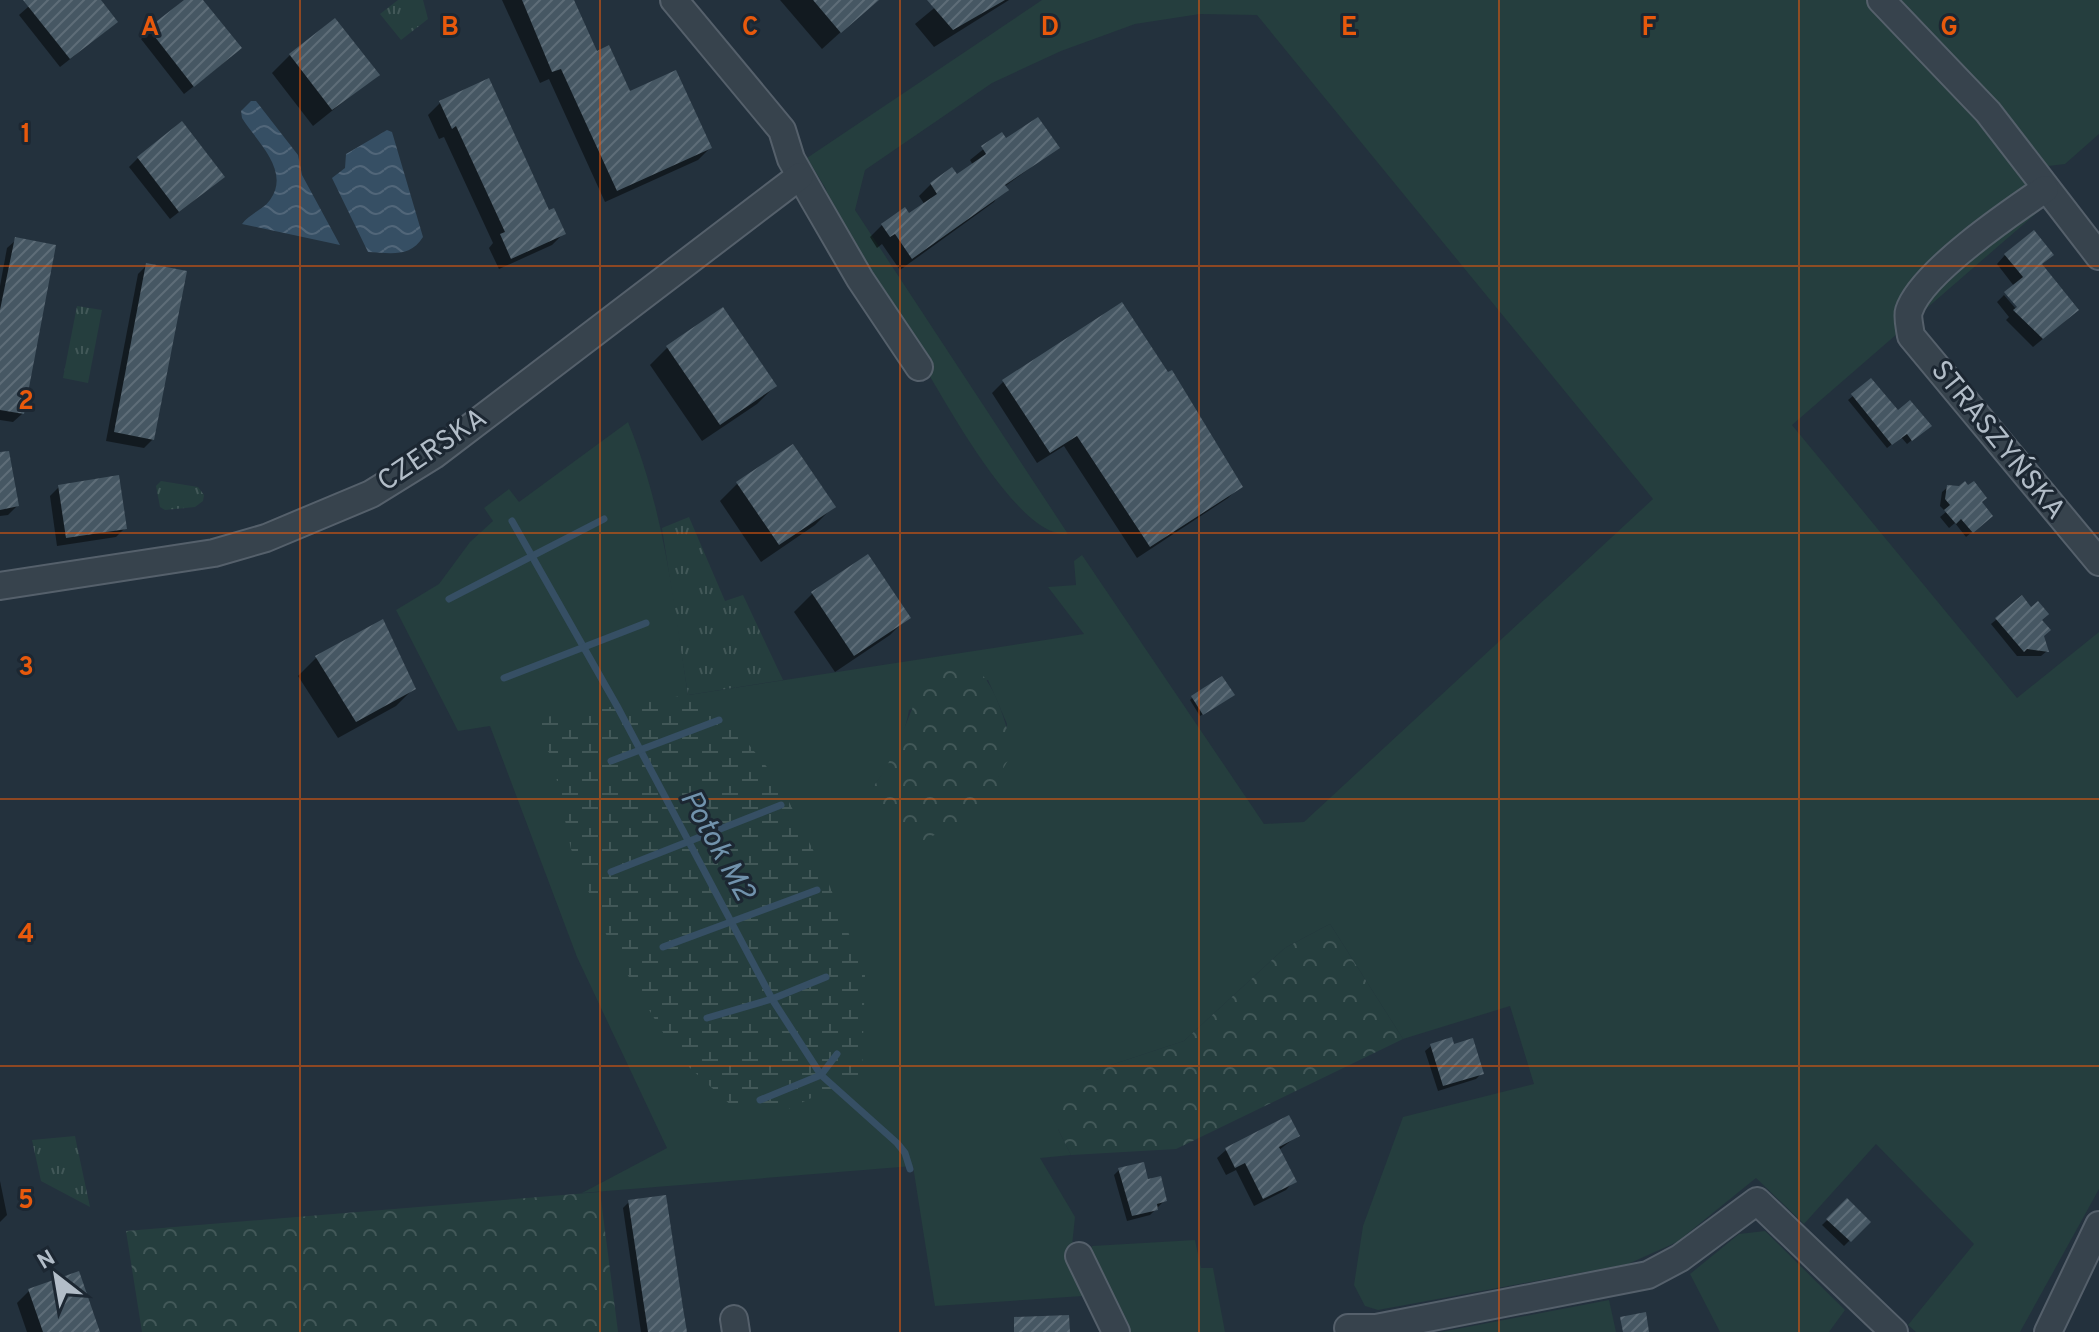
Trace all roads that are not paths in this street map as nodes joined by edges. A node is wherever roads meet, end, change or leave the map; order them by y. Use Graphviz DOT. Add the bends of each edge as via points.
graph roads {
  1 [pos="674,0"];
  2 [pos="1881,0"];
  3 [pos="800,176"];
  4 [pos="2045,189"];
  5 [pos="2099,256"];
  6 [pos="919,367"];
  7 [pos="2099,562"];
  8 [pos="0,586"];
  9 [pos="2099,1225"];
  10 [pos="1079,1256"];
  11 [pos="1348,1328"];
  12 [pos="1116,1332"];
  13 [pos="1894,1332"];
  14 [pos="2048,1332"];
  1 -- 3 [label="street" via="782,130"];
  2 -- 4 [label="street" via="1988,112"];
  3 -- 6 [label="street"];
  3 -- 8 [label="street, CZERSKA" via="434,455 371,494 279,533 214,553"];
  4 -- 5 [label="street"];
  4 -- 7 [label="street, STRASZYŃSKA" via="1994,224 1924,286 1908,312 1911,336"];
  9 -- 14 [label="street"];
  10 -- 12 [label="street"];
  11 -- 13 [label="street" via="1376,1328 1648,1275 1757,1201"];
}
